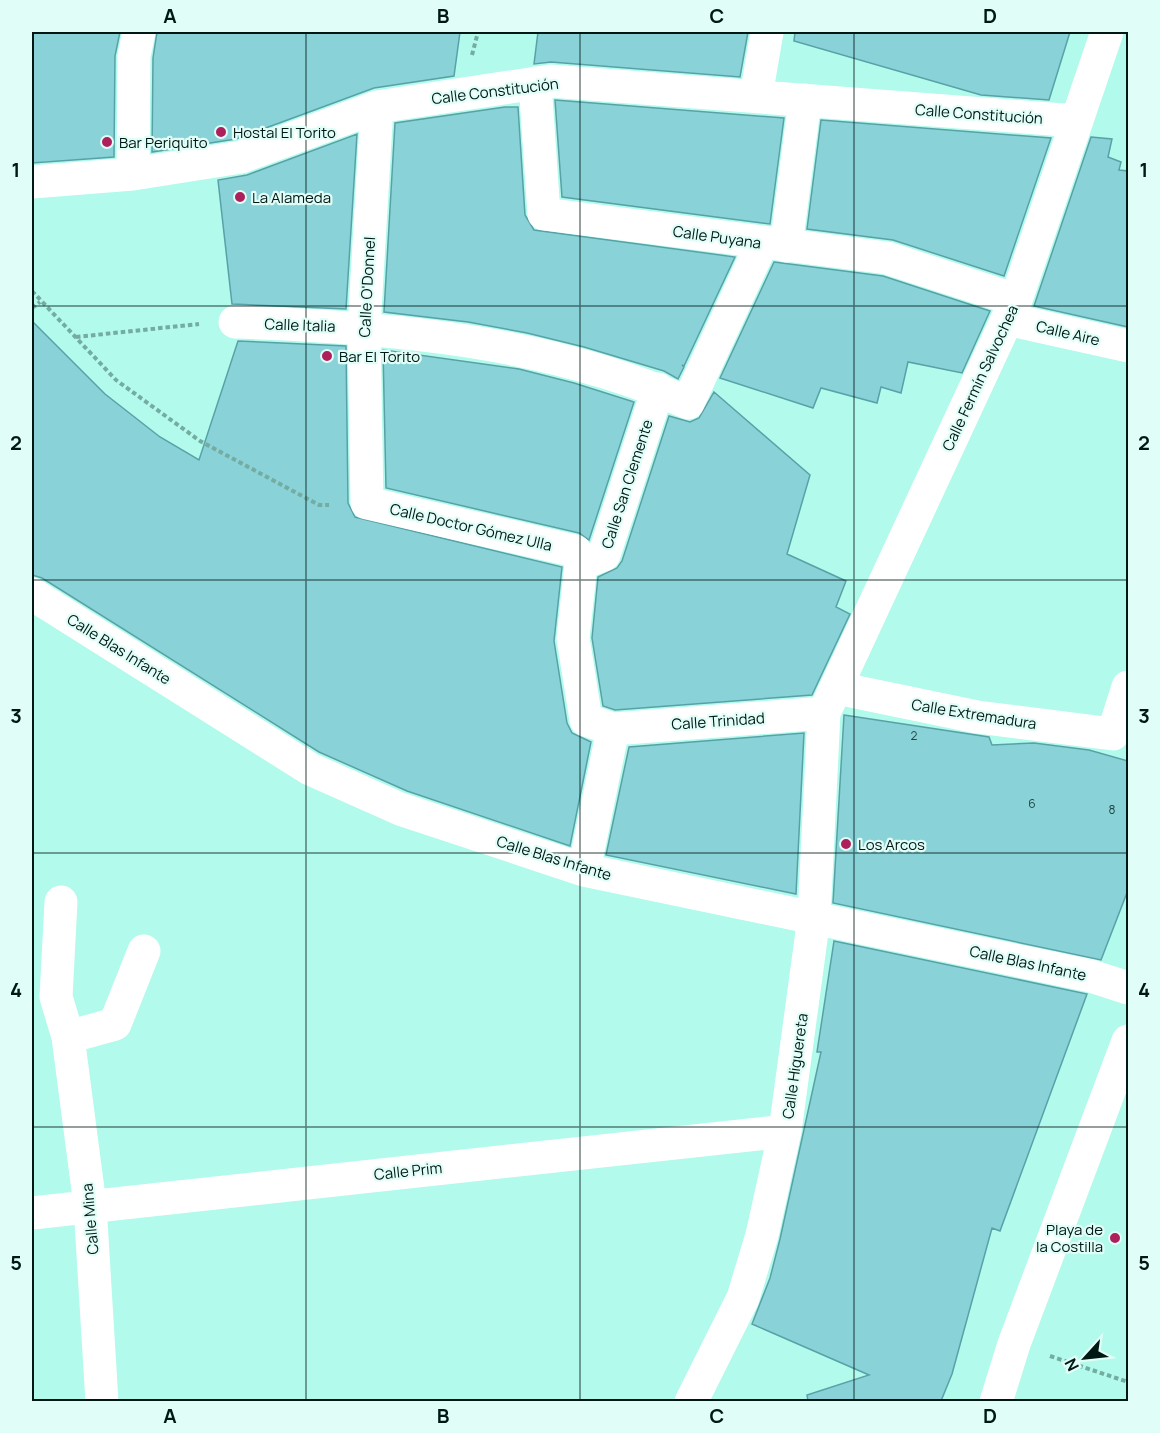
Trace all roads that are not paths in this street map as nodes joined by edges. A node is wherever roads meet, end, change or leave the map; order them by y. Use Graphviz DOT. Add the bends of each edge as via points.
graph roads {
  1 [pos="139,32"];
  2 [pos="767,32"];
  3 [pos="1107,32"];
  4 [pos="535,83"];
  5 [pos="756,96"];
  6 [pos="805,100"];
  7 [pos="377,107"];
  8 [pos="1077,121"];
  9 [pos="133,174"];
  10 [pos="32,183"];
  11 [pos="774,245"];
  12 [pos="1011,310"];
  13 [pos="235,322"];
  14 [pos="364,328"];
  15 [pos="1128,346"];
  16 [pos="658,389"];
  17 [pos="367,503"];
  18 [pos="578,558"];
  19 [pos="32,594"];
  20 [pos="1128,687"];
  21 [pos="831,701"];
  22 [pos="613,729"];
  23 [pos="584,870"];
  24 [pos="61,902"];
  25 [pos="814,917"];
  26 [pos="144,951"];
  27 [pos="1128,988"];
  28 [pos="68,1037"];
  29 [pos="1128,1041"];
  30 [pos="785,1131"];
  31 [pos="90,1205"];
  32 [pos="32,1213"];
  33 [pos="102,1401"];
  34 [pos="691,1401"];
  35 [pos="996,1401"];
  1 -- 9 [label="street" via="134,56"];
  2 -- 5 [label="street"];
  3 -- 8 [label="street, Calle Fermín Salvochea"];
  4 -- 5 [label="street, Calle Constitución"];
  4 -- 7 [label="street, Calle Constitución"];
  4 -- 11 [label="street, Calle Puyana" via="544,214"];
  5 -- 6 [label="street, Calle Constitución"];
  6 -- 8 [label="street, Calle Constitución"];
  6 -- 11 [label="street"];
  7 -- 9 [label="street, Calle Constitución" via="241,157"];
  7 -- 14 [label="street, Calle O'Donnel"];
  8 -- 12 [label="street, Calle Fermín Salvochea"];
  9 -- 10 [label="street, Calle Constitución"];
  11 -- 12 [label="street, Calle Puyana" via="887,258"];
  11 -- 16 [label="street, Calle Italia" via="688,403"];
  12 -- 15 [label="street, Calle Aire"];
  12 -- 21 [label="street, Calle Fermín Salvochea"];
  13 -- 14 [label="street, Calle Italia"];
  14 -- 16 [label="street, Calle Italia" via="520,349"];
  14 -- 17 [label="street, Calle O'Donnel"];
  16 -- 18 [label="street, Calle San Clemente" via="604,555"];
  17 -- 18 [label="street, Calle Doctor Gómez Ulla"];
  18 -- 22 [label="street" via="573,638 586,720"];
  19 -- 23 [label="street, Calle Blas Infante" via="310,769 400,809"];
  20 -- 21 [label="street, Calle Extremadura" via="1113,734"];
  21 -- 22 [label="street, Calle Trinidad"];
  21 -- 25 [label="street, Calle Higuereta"];
  22 -- 23 [label="street"];
  23 -- 25 [label="street, Calle Blas Infante"];
  24 -- 28 [label="street, Calle Mina" via="56,997"];
  25 -- 27 [label="street, Calle Blas Infante" via="1091,976"];
  25 -- 30 [label="street, Calle Higuereta"];
  26 -- 28 [label="street" via="115,1024"];
  28 -- 31 [label="street, Calle Mina"];
  29 -- 35 [label="street"];
  30 -- 31 [label="street, Calle Prim"];
  30 -- 34 [label="street, Calle Higuereta" via="762,1235 743,1298"];
  31 -- 32 [label="street, Calle Prim"];
  31 -- 33 [label="street, Calle Mina"];
}
